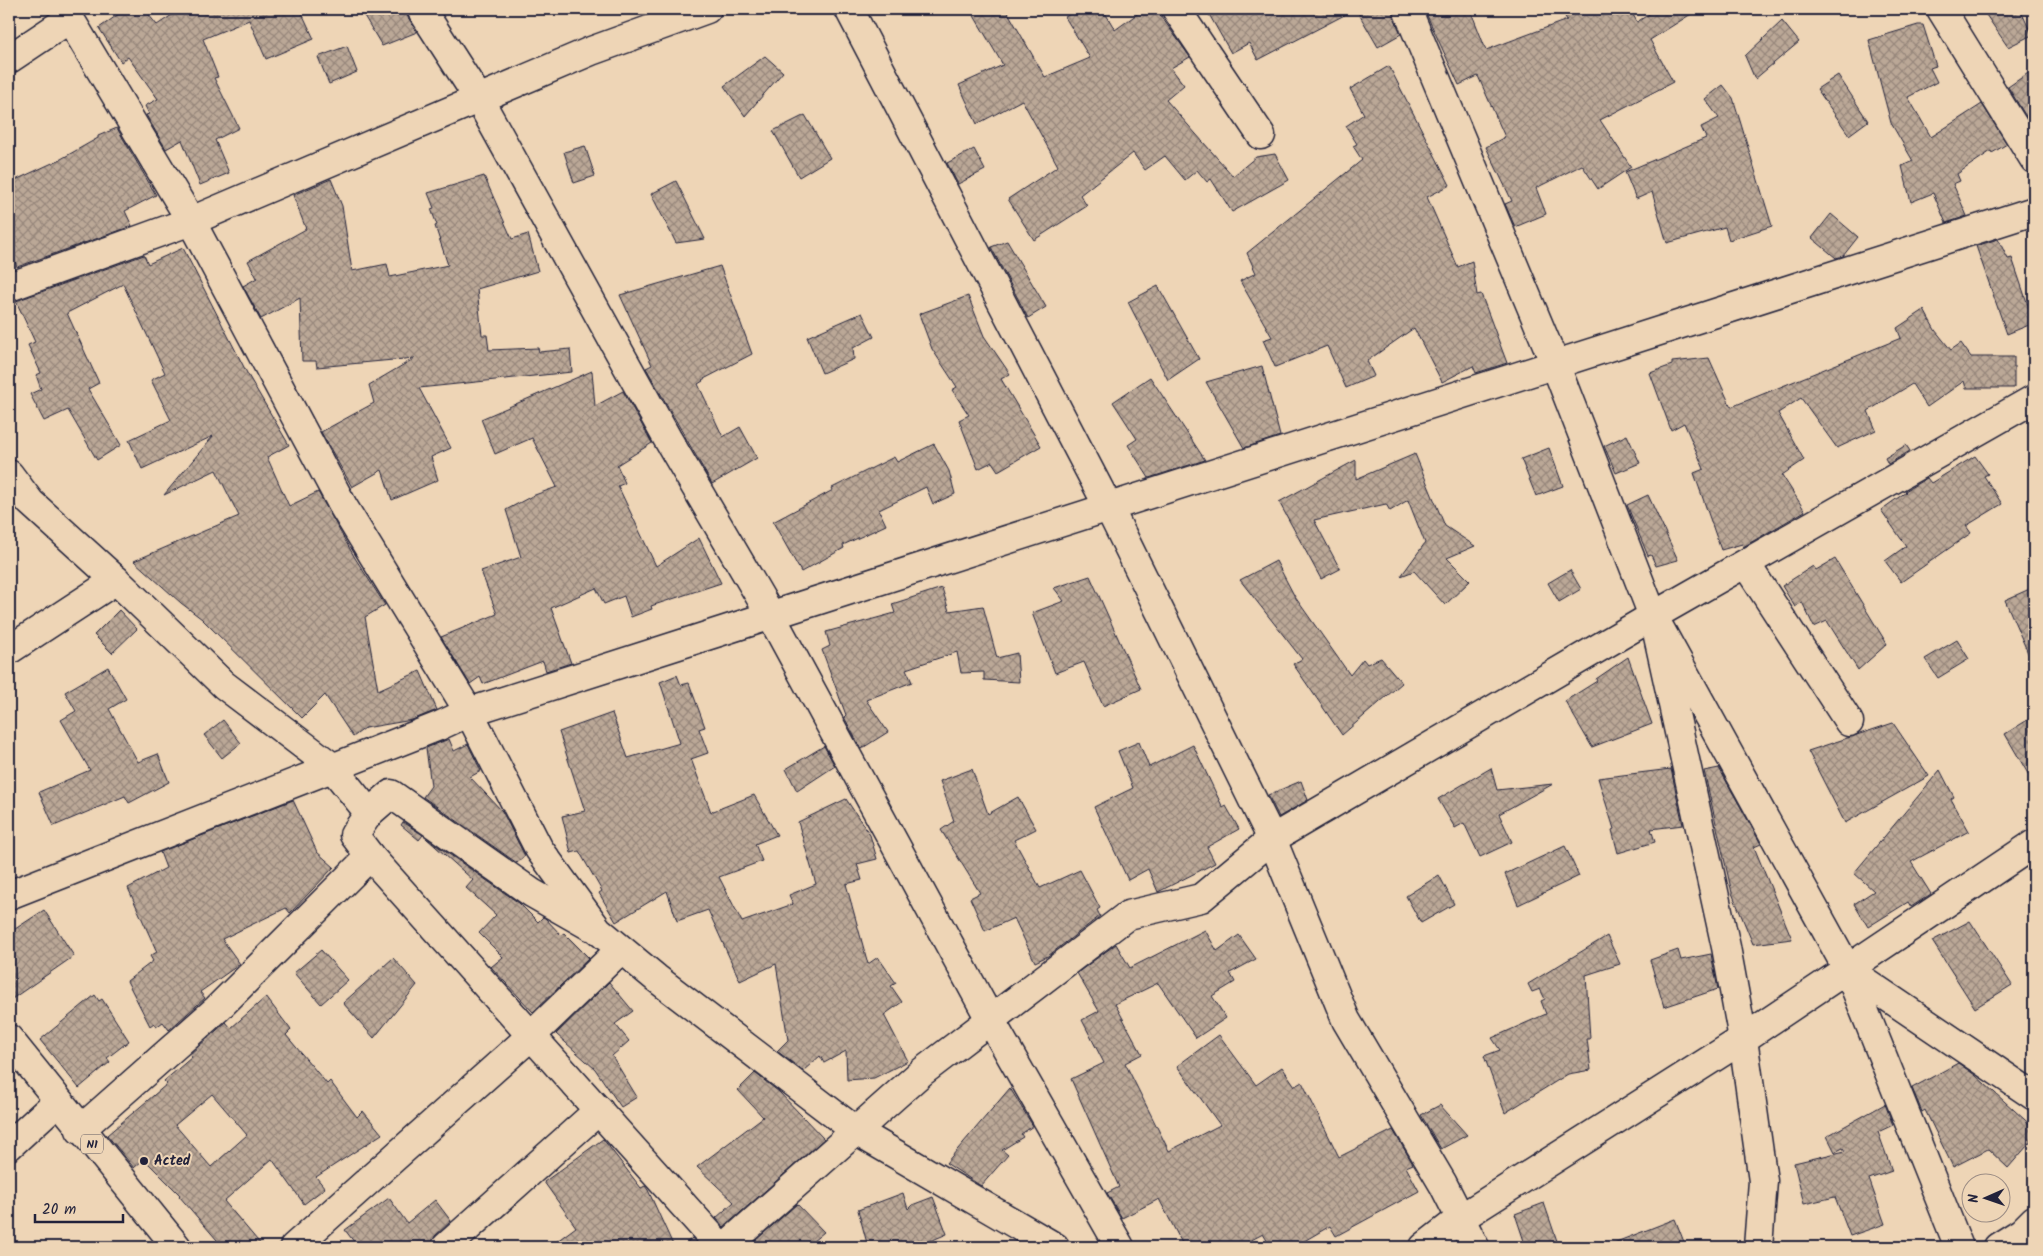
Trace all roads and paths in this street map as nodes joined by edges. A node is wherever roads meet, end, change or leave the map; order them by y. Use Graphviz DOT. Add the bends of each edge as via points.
graph roads {
  1 [pos="421,9"];
  2 [pos="707,9"];
  3 [pos="849,9"];
  4 [pos="1176,9"];
  5 [pos="1407,9"];
  6 [pos="1941,9"];
  7 [pos="67,14"];
  8 [pos="9,59"];
  9 [pos="479,99"];
  10 [pos="1261,135"];
  11 [pos="2034,159"];
  12 [pos="2034,211"];
  13 [pos="191,221"];
  14 [pos="9,287"];
  15 [pos="1554,364"];
  16 [pos="2034,399"];
  17 [pos="9,474"];
  18 [pos="1108,508"];
  19 [pos="1746,564"];
  20 [pos="116,580"];
  21 [pos="770,614"];
  22 [pos="1654,616"];
  23 [pos="9,650"];
  24 [pos="469,712"];
  25 [pos="1849,722"];
  26 [pos="331,766"];
  27 [pos="369,813"];
  28 [pos="1272,838"];
  29 [pos="2034,844"];
  30 [pos="370,856"];
  31 [pos="9,894"];
  32 [pos="598,930"];
  33 [pos="620,950"];
  34 [pos="1848,970"];
  35 [pos="991,1021"];
  36 [pos="532,1035"];
  37 [pos="1743,1039"];
  38 [pos="9,1040"];
  39 [pos="2034,1096"];
  40 [pos="58,1101"];
  41 [pos="599,1110"];
  42 [pos="80,1130"];
  43 [pos="856,1130"];
  44 [pos="9,1146"];
  45 [pos="1461,1218"];
  46 [pos="2034,1220"];
  47 [pos="1039,1244"];
  48 [pos="177,1247"];
  49 [pos="294,1247"];
  50 [pos="446,1247"];
  51 [pos="721,1247"];
  52 [pos="724,1247"];
  53 [pos="1120,1247"];
  54 [pos="1424,1247"];
  55 [pos="1475,1247"];
  56 [pos="1758,1247"];
  57 [pos="1959,1247"];
  58 [pos="1998,1247"];
  1 -- 9 [label="main road"];
  2 -- 9 [label="main road" via="591,51"];
  3 -- 18 [label="main road"];
  4 -- 10 [label="main road"];
  5 -- 15 [label="main road"];
  6 -- 11 [label="main road"];
  7 -- 8 [label="main road"];
  7 -- 13 [label="main road"];
  9 -- 13 [label="main road"];
  9 -- 21 [label="main road" via="667,438"];
  12 -- 15 [label="main road"];
  13 -- 14 [label="main road"];
  13 -- 24 [label="main road" via="343,506"];
  15 -- 18 [label="main road"];
  15 -- 22 [label="main road"];
  16 -- 19 [label="main road"];
  17 -- 20 [label="main road" via="30,502"];
  18 -- 21 [label="main road"];
  18 -- 28 [label="main road"];
  19 -- 22 [label="main road"];
  19 -- 25 [label="main road"];
  20 -- 23 [label="main road"];
  20 -- 26 [label="main road" via="224,685"];
  21 -- 24 [label="main road"];
  21 -- 35 [label="main road"];
  22 -- 28 [label="main road"];
  22 -- 34 [label="main road"];
  22 -- 37 [label="main road"];
  24 -- 26 [label="main road"];
  24 -- 32 [label="main road" via="539,849"];
  26 -- 27 [label="main road"];
  26 -- 31 [label="main road"];
  27 -- 30 [label="main road" via="354,835"];
  27 -- 32 [label="main road" via="391,794 532,893"];
  28 -- 35 [label="main road" via="1201,898 1128,915"];
  28 -- 45 [label="main road" via="1346,1020"];
  29 -- 34 [label="main road"];
  30 -- 36 [label="main road"];
  30 -- 42 [label="main road" via="217,1009"];
  32 -- 33 [label="main road"];
  33 -- 36 [label="main road"];
  33 -- 43 [label="main road"];
  34 -- 37 [label="main road"];
  34 -- 39 [label="main road"];
  34 -- 57 [label="main road"];
  35 -- 43 [label="main road" via="922,1072"];
  35 -- 53 [label="main road"];
  36 -- 41 [label="main road"];
  36 -- 49 [label="main road"];
  37 -- 45 [label="main road"];
  37 -- 56 [label="main road" via="1763,1180"];
  38 -- 40 [label="main road, N1"];
  40 -- 42 [label="main road, N1"];
  40 -- 44 [label="main road"];
  41 -- 50 [label="main road"];
  41 -- 51 [label="main road"];
  42 -- 48 [label="main road, N1"];
  43 -- 47 [label="main road"];
  43 -- 52 [label="main road"];
  45 -- 54 [label="main road"];
  45 -- 55 [label="main road"];
  46 -- 58 [label="main road"];
}
